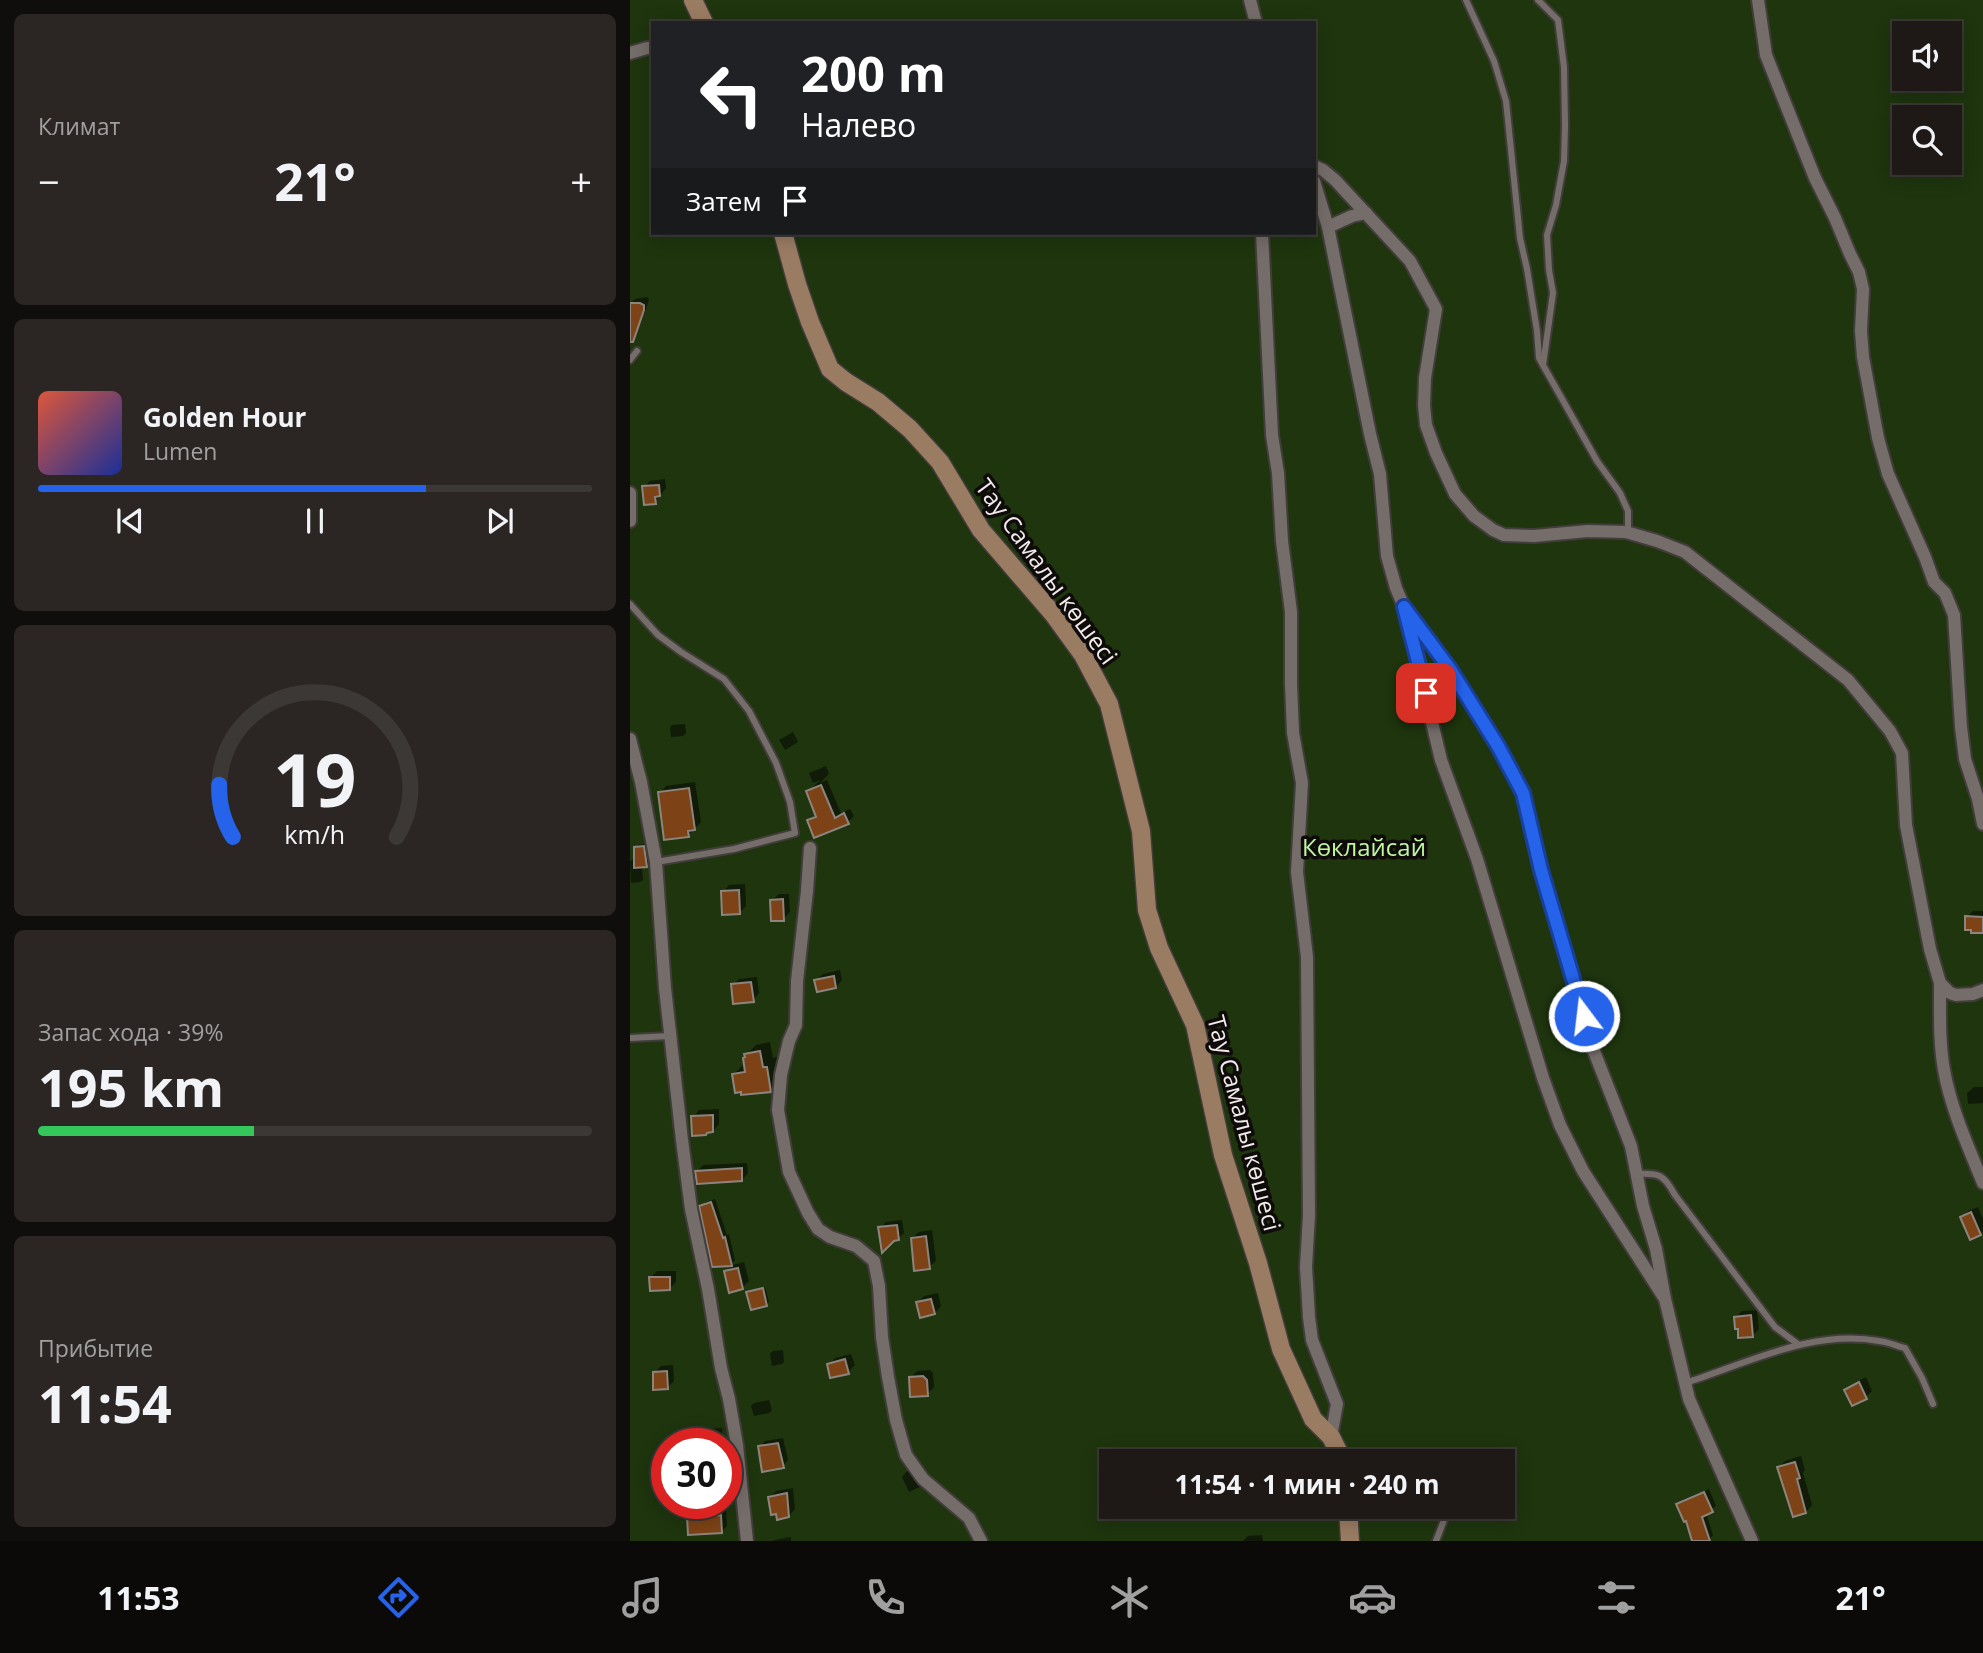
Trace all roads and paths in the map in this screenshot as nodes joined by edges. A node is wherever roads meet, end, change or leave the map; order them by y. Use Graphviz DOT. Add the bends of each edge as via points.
graph roads {
  1 [pos="693,0"];
  2 [pos="1250,0"];
  3 [pos="1466,0"];
  4 [pos="1538,0"];
  5 [pos="1758,0"];
  6 [pos="703,21"];
  7 [pos="1255,21"];
  8 [pos="651,48"];
  9 [pos="630,53"];
  10 [pos="1316,167"];
  11 [pos="1316,188"];
  12 [pos="1366,213"];
  13 [pos="1328,227"];
  14 [pos="783,235"];
  15 [pos="1262,235"];
  16 [pos="637,351"];
  17 [pos="630,359"];
  18 [pos="1543,365"];
  19 [pos="630,493"];
  20 [pos="630,521"];
  21 [pos="1626,532"];
  22 [pos="630,604"];
  23 [pos="1404,607"];
  24 [pos="630,739"];
  25 [pos="1983,824"];
  26 [pos="810,848"];
  27 [pos="656,862"];
  28 [pos="1940,983"];
  29 [pos="1983,990"];
  30 [pos="670,1036"];
  31 [pos="630,1038"];
  32 [pos="1638,1174"];
  33 [pos="1983,1183"];
  34 [pos="1665,1299"];
  35 [pos="1800,1345"];
  36 [pos="1685,1382"];
  37 [pos="1933,1404"];
  38 [pos="1331,1437"];
  39 [pos="1337,1449"];
  40 [pos="1349,1519"];
  41 [pos="1444,1519"];
  42 [pos="747,1541"];
  43 [pos="981,1541"];
  44 [pos="1350,1541"];
  45 [pos="1436,1541"];
  46 [pos="1752,1541"];
  1 -- 6 [label="street"];
  2 -- 7 [label="street"];
  3 -- 18 [label="lane" via="1494,61 1506,101 1520,238"];
  4 -- 18 [label="lane" via="1558,20 1565,127 1564,161 1547,235 1553,293"];
  5 -- 25 [label="street" via="1766,55 1859,272 1863,357 1888,474 1934,582 1945,593 1954,615 1965,759"];
  8 -- 9 [label="street"];
  10 -- 12 [label="street"];
  11 -- 13 [label="street"];
  12 -- 13 [label="street"];
  12 -- 21 [label="street" via="1410,261 1436,309 1425,378 1426,425 1455,494 1474,516 1504,536"];
  13 -- 23 [label="street" via="1380,474 1387,556"];
  14 -- 38 [label="street, Тау Самалы көшесі" via="830,369 911,429 940,462 981,530 1083,655 1109,704 1141,831 1147,910 1159,948 1195,1025 1223,1155 1281,1349 1313,1419"];
  15 -- 38 [label="street" via="1272,435 1291,612 1293,733 1302,783 1297,872 1307,957 1306,1267 1312,1340 1337,1404"];
  16 -- 17 [label="lane"];
  18 -- 21 [label="lane" via="1620,493 1628,511"];
  19 -- 20 [label="street"];
  21 -- 28 [label="street" via="1685,552 1848,680 1890,731 1902,753 1906,825"];
  22 -- 27 [label="lane" via="659,635 724,679 749,711 776,763 795,832 734,849"];
  23 -- 32 [label="street" via="1450,669 1523,793 1590,1041"];
  23 -- 34 [label="street" via="1441,760 1477,859 1560,1125 1583,1171"];
  24 -- 27 [label="street"];
  26 -- 43 [label="street" via="796,1025 781,1074 778,1110 789,1172 818,1229 856,1246 874,1261 888,1377 906,1455 923,1479 969,1518"];
  27 -- 30 [label="street"];
  28 -- 29 [label="street" via="1956,995"];
  28 -- 33 [label="street" via="1944,1069 1955,1113"];
  30 -- 31 [label="lane"];
  30 -- 42 [label="street" via="691,1209 732,1410"];
  32 -- 34 [label="street"];
  32 -- 35 [label="lane" via="1655,1173 1667,1180 1767,1318"];
  34 -- 36 [label="street"];
  35 -- 36 [label="lane"];
  35 -- 37 [label="lane" via="1854,1339 1905,1348"];
  36 -- 46 [label="street"];
  38 -- 39 [label="street, Тау Самалы көшесі"];
  40 -- 44 [label="street"];
  41 -- 45 [label="lane"];
}
